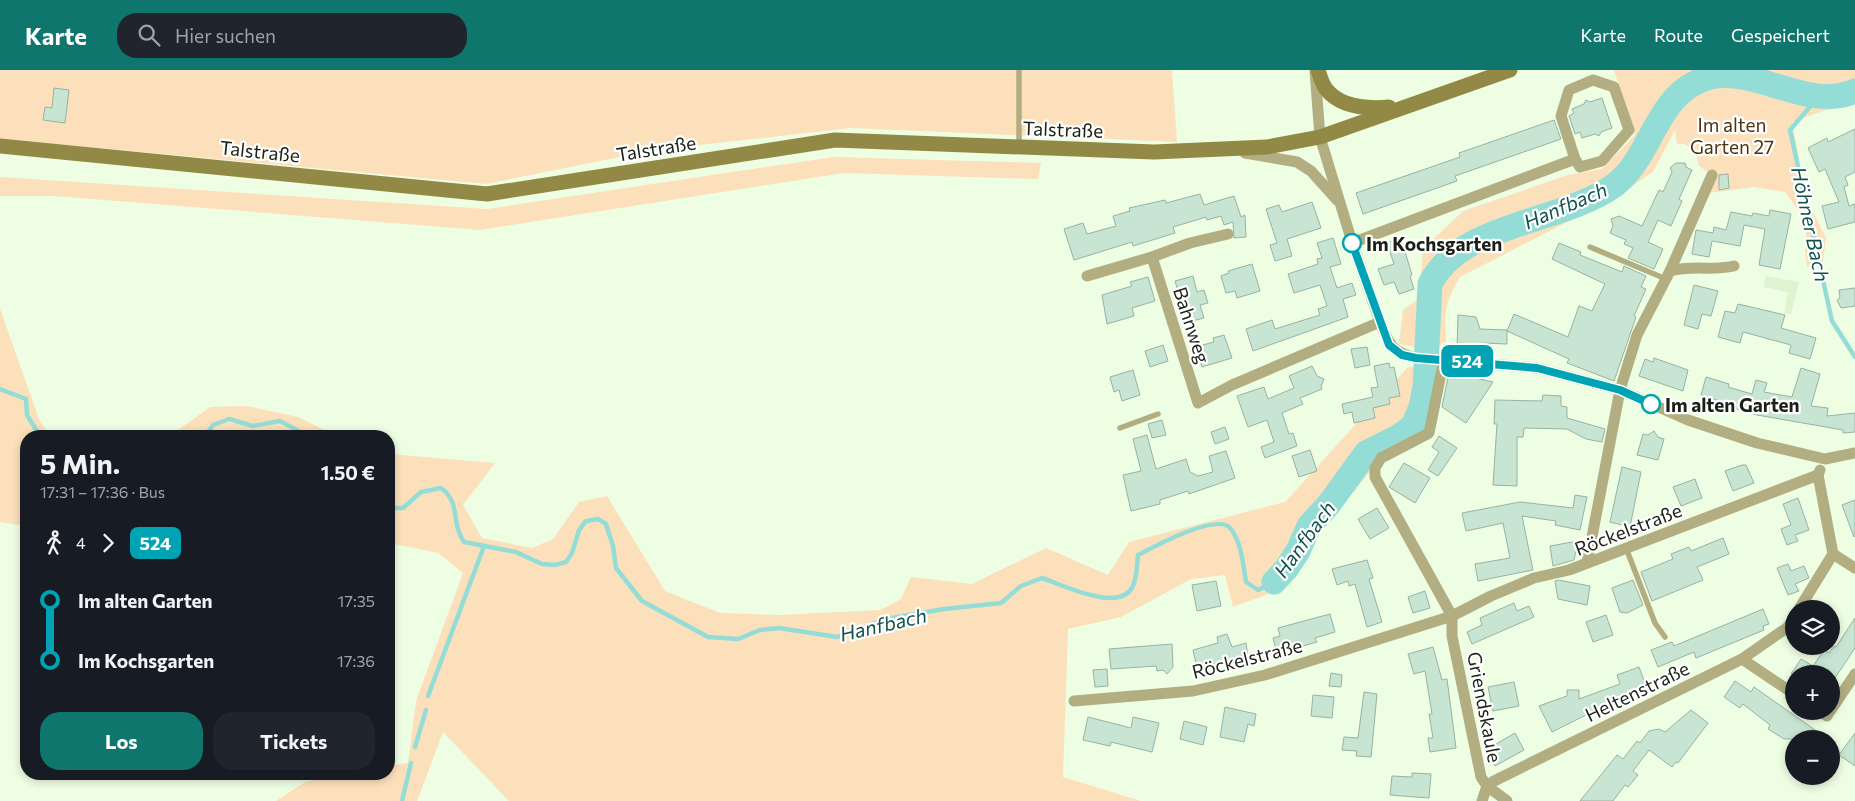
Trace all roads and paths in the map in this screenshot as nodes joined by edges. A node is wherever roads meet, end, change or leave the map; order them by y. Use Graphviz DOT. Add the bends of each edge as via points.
graph roads {
  1 [pos="1019,70"];
  2 [pos="1316,70"];
  3 [pos="1510,70"];
  4 [pos="1410,105"];
  5 [pos="1320,137"];
  6 [pos="0,146"];
  7 [pos="1019,147"];
  8 [pos="1212,150"];
  9 [pos="1575,159"];
  10 [pos="1712,175"];
  11 [pos="1340,204"];
  12 [pos="1228,234"];
  13 [pos="1352,244"];
  14 [pos="1590,247"];
  15 [pos="1152,257"];
  16 [pos="1734,266"];
  17 [pos="1668,275"];
  18 [pos="1086,276"];
  19 [pos="1380,322"];
  20 [pos="1439,359"];
  21 [pos="1620,390"];
  22 [pos="1158,414"];
  23 [pos="1120,428"];
  24 [pos="1855,453"];
  25 [pos="1824,459"];
  26 [pos="1818,475"];
  27 [pos="1626,548"];
  28 [pos="1833,554"];
  29 [pos="1587,563"];
  30 [pos="1855,568"];
  31 [pos="1805,600"];
  32 [pos="1452,616"];
  33 [pos="1785,629"];
  34 [pos="1665,637"];
  35 [pos="1742,659"];
  36 [pos="1855,674"];
  37 [pos="1785,688"];
  38 [pos="1840,696"];
  39 [pos="1074,702"];
  40 [pos="1488,786"];
  41 [pos="1482,801"];
  42 [pos="1507,801"];
  1 -- 7 [label="lane"];
  2 -- 4 [label="main road" via="1325,88 1343,102 1373,108"];
  2 -- 5 [label="street"];
  3 -- 4 [label="main road"];
  4 -- 5 [label="main road, Talstraße"];
  5 -- 8 [label="main road, Talstraße" via="1267,147"];
  5 -- 11 [label="street"];
  6 -- 7 [label="main road, Talstraße" via="487,194 835,140"];
  7 -- 8 [label="main road, Talstraße" via="1154,152"];
  8 -- 11 [label="street" via="1297,162 1312,171"];
  9 -- 9 [label="street" via="1561,116 1569,90 1593,80 1614,87 1629,130 1602,161 1580,167"];
  9 -- 13 [label="street"];
  10 -- 17 [label="street"];
  11 -- 13 [label="street"];
  12 -- 15 [label="street"];
  13 -- 19 [label="street"];
  14 -- 17 [label="lane"];
  15 -- 18 [label="street"];
  15 -- 19 [label="street, Bahnweg" via="1198,403 1232,385"];
  16 -- 17 [label="street" via="1720,269 1686,266"];
  17 -- 21 [label="street" via="1637,335"];
  19 -- 20 [label="street" via="1389,345 1402,355"];
  20 -- 21 [label="street" via="1537,368"];
  20 -- 32 [label="street" via="1429,433 1381,458 1375,468 1375,478"];
  21 -- 25 [label="street" via="1688,420 1757,443"];
  21 -- 29 [label="street"];
  22 -- 23 [label="lane"];
  24 -- 25 [label="street"];
  25 -- 26 [label="street"];
  26 -- 27 [label="street, Röckelstraße"];
  26 -- 28 [label="street"];
  27 -- 29 [label="street, Röckelstraße"];
  27 -- 34 [label="lane" via="1655,623"];
  28 -- 30 [label="street"];
  28 -- 31 [label="street"];
  29 -- 32 [label="street, Röckelstraße" via="1534,578"];
  32 -- 39 [label="street, Röckelstraße" via="1265,674 1193,691"];
  32 -- 40 [label="street, Griendskaule" via="1452,636 1481,776"];
  33 -- 35 [label="street, Heltenstraße"];
  35 -- 37 [label="street"];
  35 -- 40 [label="street, Heltenstraße"];
  36 -- 38 [label="street"];
  40 -- 41 [label="street, Griendskaule"];
  40 -- 42 [label="street"];
}
